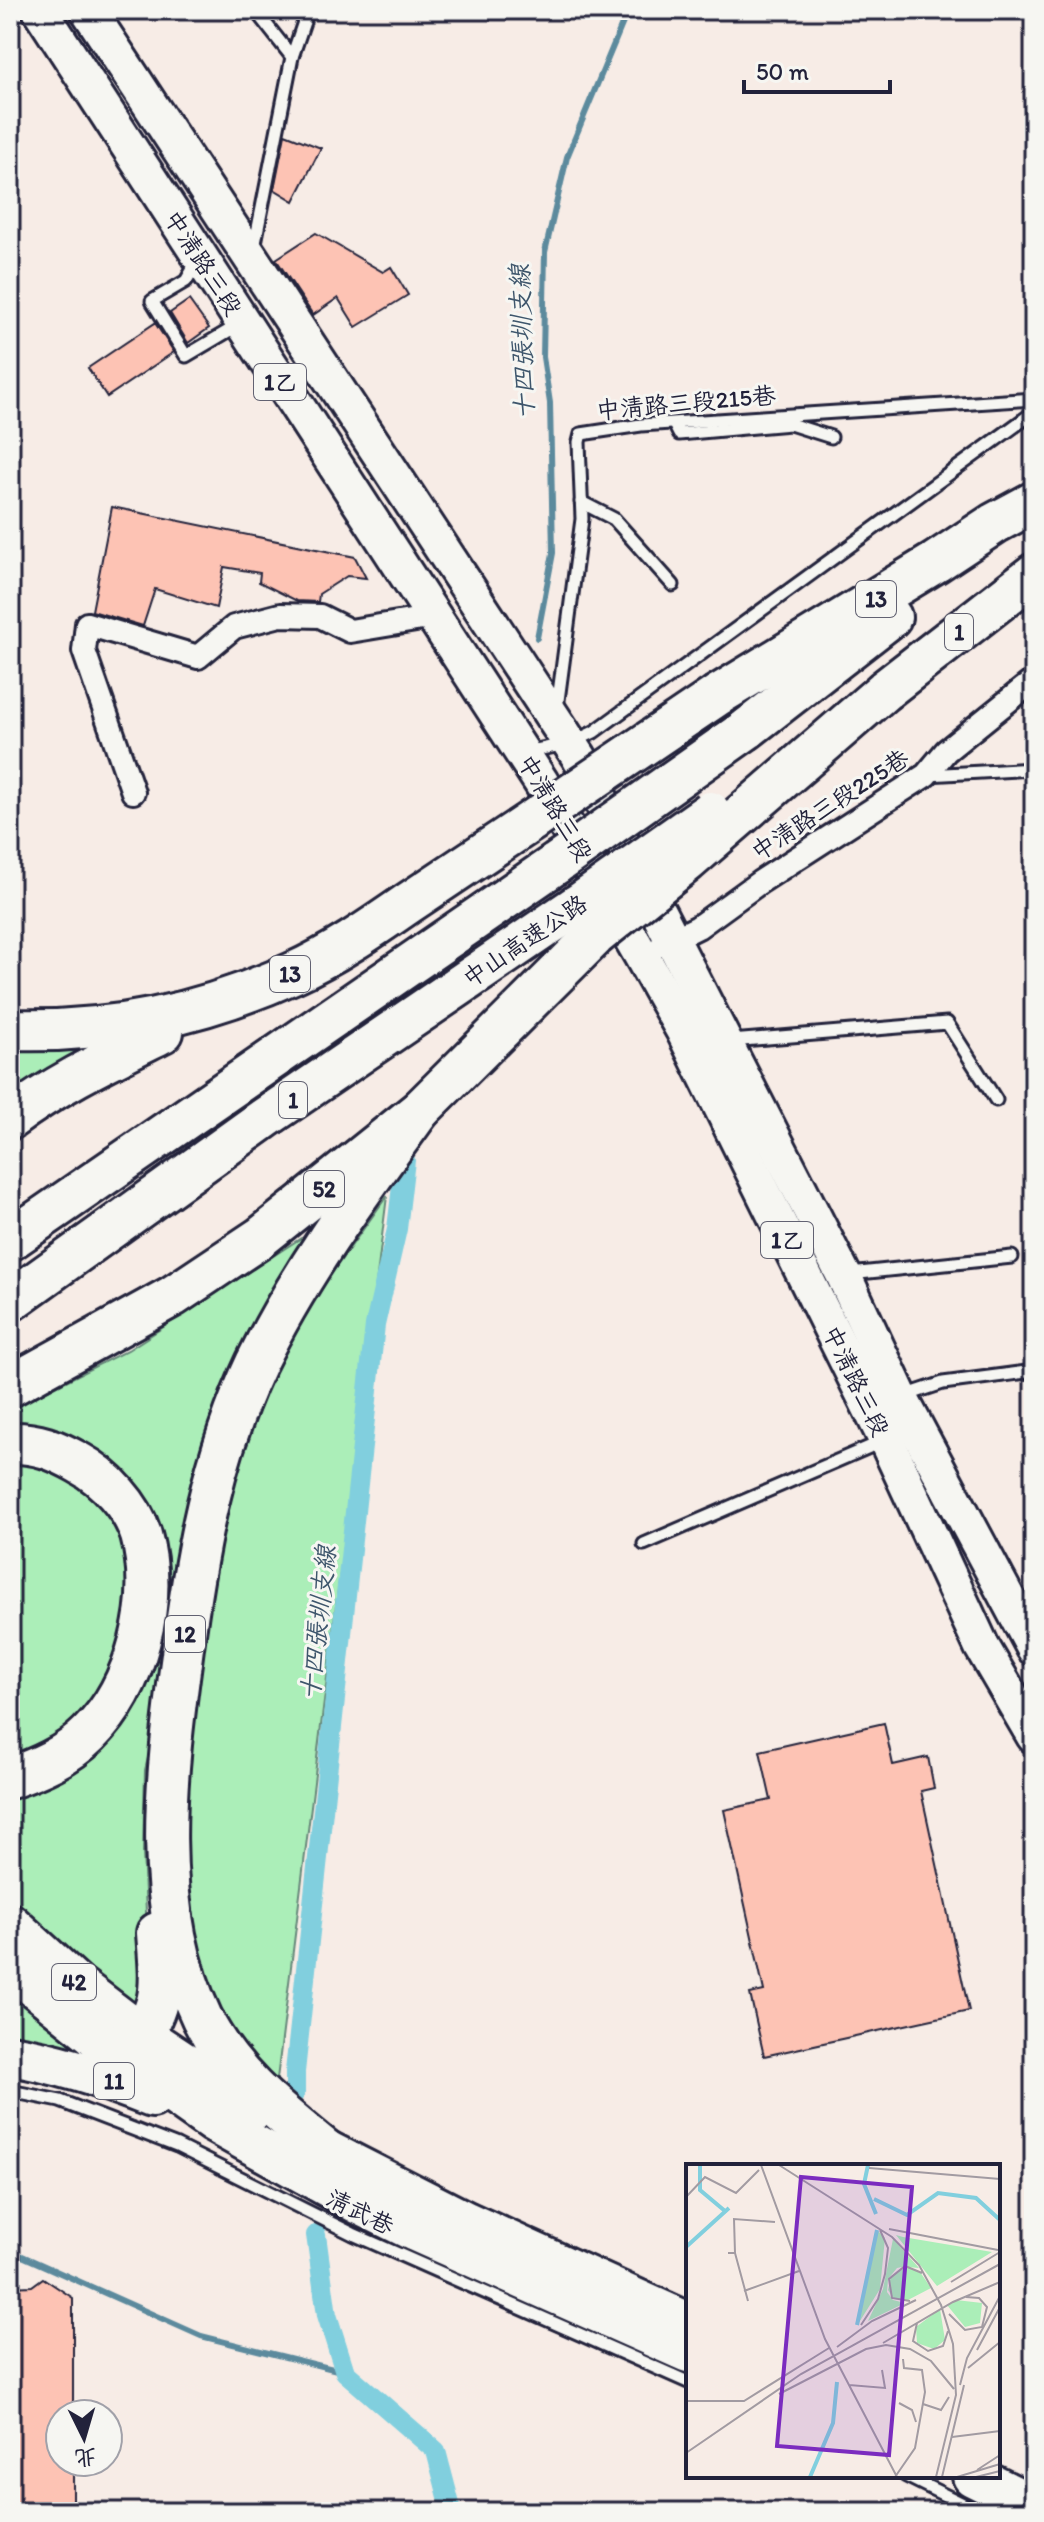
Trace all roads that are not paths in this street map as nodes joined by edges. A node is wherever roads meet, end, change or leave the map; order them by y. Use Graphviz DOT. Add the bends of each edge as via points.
graph roads {
  1 [pos="40,10"];
  2 [pos="88,10"];
  3 [pos="255,10"];
  4 [pos="308,10"];
  5 [pos="292,57"];
  6 [pos="197,254"];
  7 [pos="252,261"];
  8 [pos="251,337"];
  9 [pos="1034,399"];
  10 [pos="1034,412"];
  11 [pos="674,424"];
  12 [pos="831,437"];
  13 [pos="581,502"];
  14 [pos="1034,502"];
  15 [pos="1034,514"];
  16 [pos="1034,574"];
  17 [pos="673,585"];
  18 [pos="434,617"];
  19 [pos="1034,680"];
  20 [pos="564,732"];
  21 [pos="522,753"];
  22 [pos="1034,769"];
  23 [pos="926,775"];
  24 [pos="133,792"];
  25 [pos="587,920"];
  26 [pos="672,940"];
  27 [pos="641,955"];
  28 [pos="231,998"];
  29 [pos="10,1030"];
  30 [pos="722,1041"];
  31 [pos="996,1100"];
  32 [pos="420,1110"];
  33 [pos="10,1119"];
  34 [pos="10,1240"];
  35 [pos="1012,1257"];
  36 [pos="843,1274"];
  37 [pos="10,1301"];
  38 [pos="1034,1371"];
  39 [pos="10,1386"];
  40 [pos="900,1397"];
  41 [pos="886,1440"];
  42 [pos="10,1443"];
  43 [pos="644,1544"];
  44 [pos="1013,1636"];
  45 [pos="178,1686"];
  46 [pos="1034,1736"];
  47 [pos="10,1778"];
  48 [pos="10,1924"];
  49 [pos="10,1967"];
  50 [pos="133,2048"];
  51 [pos="10,2055"];
  52 [pos="10,2091"];
  53 [pos="213,2122"];
  54 [pos="334,2157"];
  55 [pos="686,2322"];
  56 [pos="686,2351"];
  57 [pos="686,2381"];
  58 [pos="1000,2460"];
  59 [pos="1034,2477"];
  60 [pos="910,2478"];
  61 [pos="977,2478"];
  62 [pos="1034,2506"];
  63 [pos="979,2512"];
  1 -- 6 [label="main road, 中清路三段 / 1乙"];
  2 -- 7 [label="main road, 中清路三段 / 1乙"];
  3 -- 5 [label="lane"];
  4 -- 5 [label="lane"];
  5 -- 7 [label="lane"];
  6 -- 8 [label="main road, 中清路三段 / 1乙"];
  6 -- 8 [label="lane" via="186,281 152,301 169,330 186,356 230,330"];
  7 -- 20 [label="main road, 中清路三段 / 1乙"];
  8 -- 18 [label="main road, 中清路三段 / 1乙"];
  9 -- 11 [label="lane, 中清路三段215巷"];
  10 -- 20 [label="lane" via="594,732"];
  11 -- 12 [label="lane" via="679,434 790,424"];
  11 -- 13 [label="lane, 中清路三段215巷" via="581,434"];
  13 -- 17 [label="lane" via="614,519"];
  13 -- 20 [label="lane, 中清路三段215巷"];
  14 -- 28 [label="highway, 13, bridge" via="718,695 368,930 295,972"];
  15 -- 34 [label="highway, 中山高速公路 / 1, bridge" via="860,638 747,729"];
  16 -- 25 [label="highway, 中山高速公路 / 1, bridge"];
  18 -- 21 [label="main road, 中清路三段 / 1乙"];
  18 -- 24 [label="street" via="350,631 320,616 280,615 234,627 198,657 87,624 84,651"];
  19 -- 23 [label="street, 中清路三段225巷" via="946,751"];
  20 -- 21 [label="lane"];
  20 -- 26 [label="main road, 中清路三段 / 1乙"];
  21 -- 27 [label="main road, 中清路三段 / 1乙"];
  22 -- 23 [label="lane"];
  23 -- 26 [label="street, 中清路三段225巷"];
  25 -- 32 [label="highway, 52"];
  25 -- 37 [label="highway, 中山高速公路 / 1" via="265,1118"];
  26 -- 27 [label="street, 中清路三段225巷"];
  26 -- 30 [label="main road, 中清路三段 / 1乙"];
  27 -- 41 [label="main road, 中清路三段 / 1乙"];
  28 -- 29 [label="highway, 13" via="113,1027"];
  28 -- 33 [label="highway" via="105,1059"];
  30 -- 31 [label="lane" via="947,1023"];
  30 -- 36 [label="main road, 中清路三段 / 1乙"];
  32 -- 39 [label="highway, 52" via="260,1238 173,1296"];
  32 -- 45 [label="highway, 12" via="335,1225 255,1366 203,1517"];
  35 -- 36 [label="lane"];
  36 -- 40 [label="main road, 中清路三段 / 1乙"];
  38 -- 40 [label="lane" via="943,1383"];
  40 -- 44 [label="main road, 中清路三段 / 1乙"];
  41 -- 43 [label="lane"];
  41 -- 44 [label="main road, 中清路三段 / 1乙"];
  42 -- 47 [label="highway" via="53,1448 93,1470 123,1501 140,1533 147,1573 140,1639 105,1715 61,1757"];
  44 -- 46 [label="main road, 中清路三段 / 1乙"];
  45 -- 50 [label="highway" via="151,1829 159,2000"];
  45 -- 54 [label="highway, 12" via="168,1837 175,1932 187,1979 203,2019 239,2073"];
  48 -- 50 [label="highway, 42" via="78,1986"];
  49 -- 50 [label="highway"];
  50 -- 53 [label="highway"];
  50 -- 54 [label="highway"];
  51 -- 53 [label="highway, 11" via="108,2079"];
  52 -- 57 [label="lane, 清武巷" via="60,2101 177,2146 353,2234"];
  53 -- 56 [label="highway" via="415,2231"];
  54 -- 55 [label="highway"];
  58 -- 59 [label="highway"];
  60 -- 63 [label="lane"];
  61 -- 62 [label="highway"];
}
